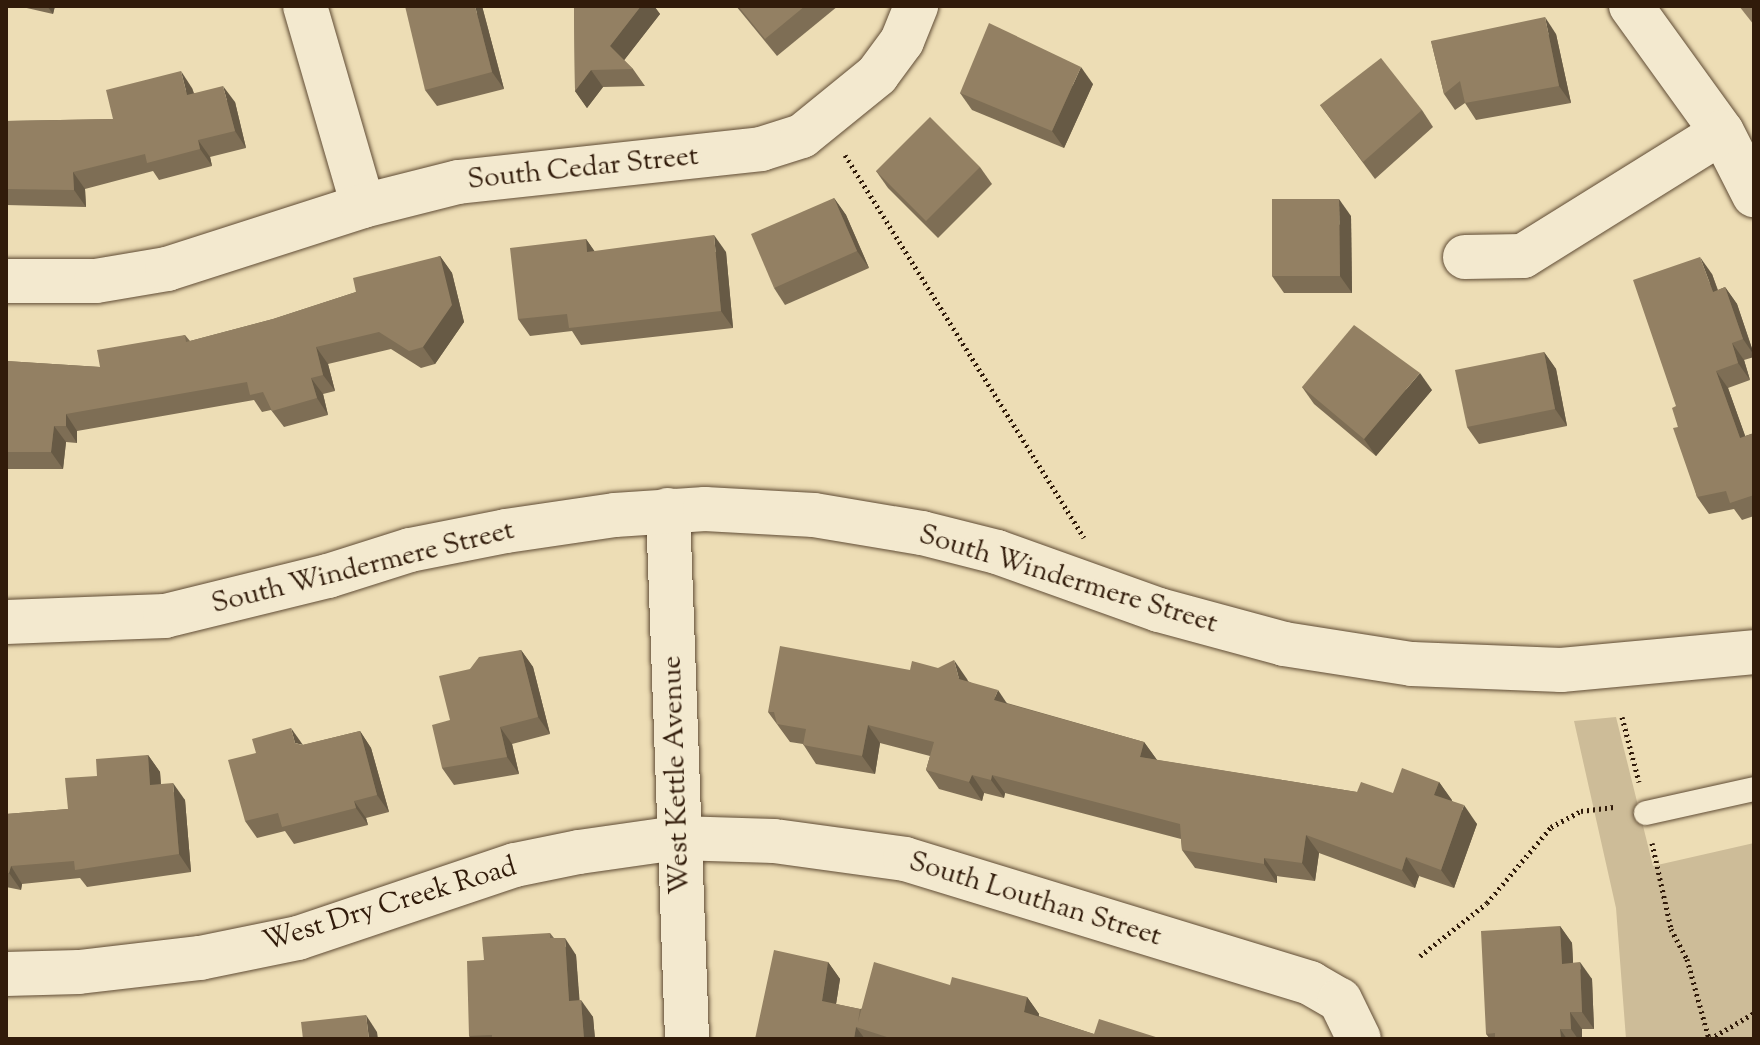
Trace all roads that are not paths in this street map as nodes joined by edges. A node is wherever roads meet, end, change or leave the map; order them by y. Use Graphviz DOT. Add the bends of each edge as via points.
graph roads {
  1 [pos="305,6"];
  2 [pos="916,6"];
  3 [pos="1631,6"];
  4 [pos="1722,132"];
  5 [pos="1754,195"];
  6 [pos="363,206"];
  7 [pos="1465,257"];
  8 [pos="6,281"];
  9 [pos="668,510"];
  10 [pos="6,622"];
  11 [pos="1754,652"];
  12 [pos="1754,789"];
  13 [pos="1645,809"];
  14 [pos="677,838"];
  15 [pos="6,974"];
  16 [pos="687,1039"];
  17 [pos="1359,1039"];
  1 -- 6 [label="street"];
  2 -- 6 [label="street, South Cedar Street" via="902,41 877,75 802,136 761,149 529,170"];
  3 -- 4 [label="street"];
  4 -- 5 [label="street"];
  4 -- 7 [label="street" via="1523,256"];
  6 -- 8 [label="street, South Cedar Street" via="167,269 96,281"];
  9 -- 10 [label="street, South Windermere Street" via="506,531 410,550 165,616"];
  9 -- 11 [label="street, South Windermere Street" via="814,515 922,533 1256,636 1412,664 1561,670"];
  9 -- 14 [label="street, West Kettle Avenue"];
  12 -- 13 [label="lane"];
  14 -- 15 [label="street, West Dry Creek Road" via="515,865 298,938 79,972"];
  14 -- 16 [label="street, West Kettle Avenue"];
  14 -- 17 [label="street, South Louthan Street" via="774,841 905,859 1310,983 1340,1000"];
}
